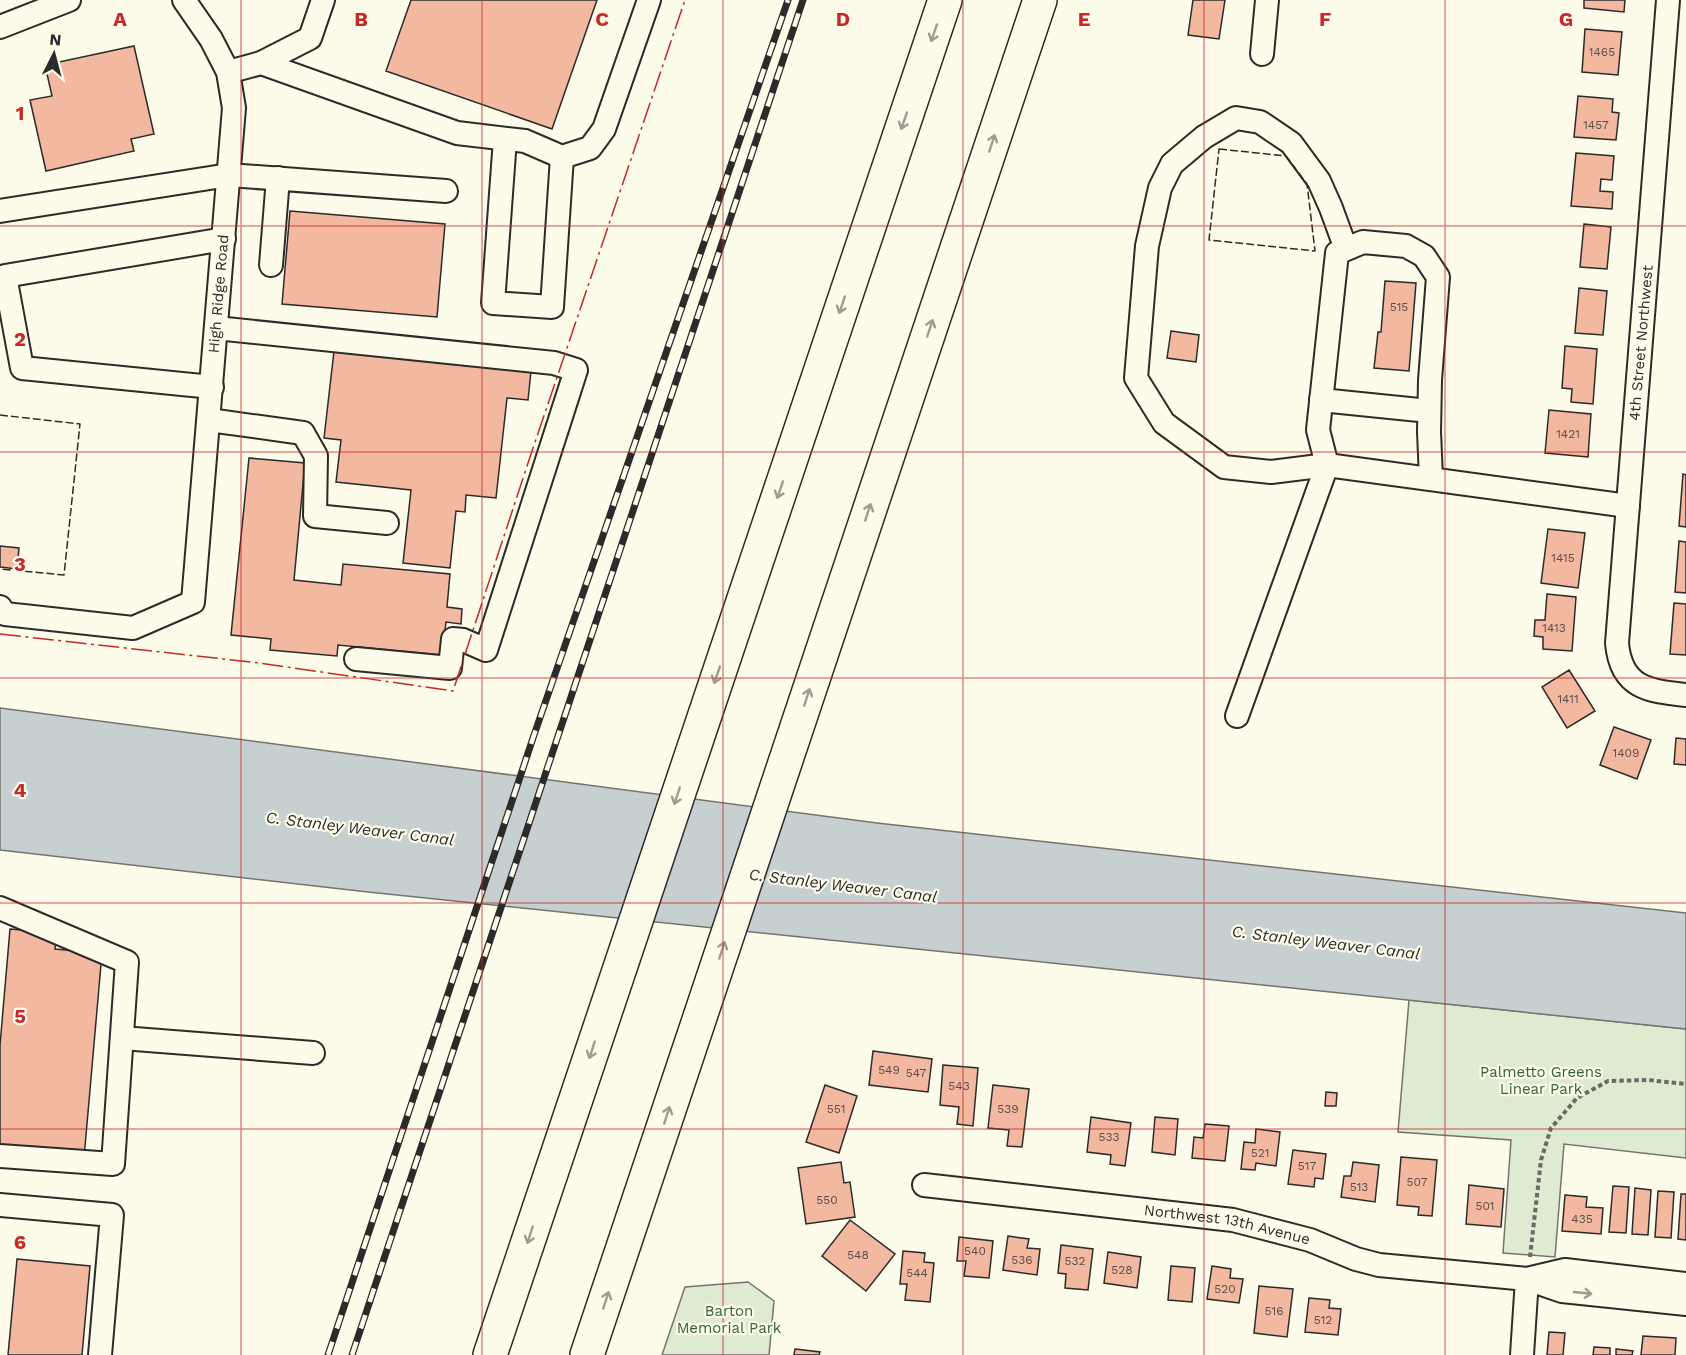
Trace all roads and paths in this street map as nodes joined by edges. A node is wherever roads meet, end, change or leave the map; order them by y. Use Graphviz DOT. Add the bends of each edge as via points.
graph roads {
  1 [pos="69,0"];
  2 [pos="183,0"];
  3 [pos="323,0"];
  4 [pos="649,0"];
  5 [pos="945,0"];
  6 [pos="1040,0"];
  7 [pos="1048,0"];
  8 [pos="1267,0"];
  9 [pos="1668,0"];
  10 [pos="0,27"];
  11 [pos="1027,39"];
  12 [pos="1262,54"];
  13 [pos="261,63"];
  14 [pos="228,72"];
  15 [pos="505,139"];
  16 [pos="562,157"];
  17 [pos="229,175"];
  18 [pos="278,178"];
  19 [pos="446,191"];
  20 [pos="0,211"];
  21 [pos="224,239"];
  22 [pos="1346,249"];
  23 [pos="271,265"];
  24 [pos="216,328"];
  25 [pos="212,387"];
  26 [pos="1321,400"];
  27 [pos="1430,411"];
  28 [pos="209,420"];
  29 [pos="1327,465"];
  30 [pos="1431,479"];
  31 [pos="1628,506"];
  32 [pos="387,523"];
  33 [pos="0,607"];
  34 [pos="356,659"];
  35 [pos="1686,695"];
  36 [pos="1237,716"];
  37 [pos="0,909"];
  38 [pos="122,1038"];
  39 [pos="313,1053"];
  40 [pos="1686,1084"];
  41 [pos="0,1156"];
  42 [pos="924,1185"];
  43 [pos="0,1205"];
  44 [pos="1527,1279"];
  45 [pos="1686,1284"];
  46 [pos="1686,1304"];
  47 [pos="100,1355"];
  48 [pos="490,1355"];
  49 [pos="587,1355"];
  50 [pos="1522,1355"];
  1 -- 10 [label="street"];
  2 -- 14 [label="street, High Ridge Road" via="211,39"];
  3 -- 13 [label="street" via="310,38"];
  4 -- 16 [label="street" via="604,129 590,148"];
  5 -- 48 [label="highway, one-way"];
  6 -- 11 [label="highway"];
  7 -- 11 [label="highway"];
  8 -- 12 [label="street"];
  9 -- 31 [label="street, 4th Street Northwest"];
  49 -- 11 [label="highway, one-way"];
  13 -- 14 [label="street"];
  13 -- 15 [label="street" via="457,133"];
  14 -- 17 [label="street, High Ridge Road" via="234,108"];
  15 -- 16 [label="street" via="525,141"];
  15 -- 16 [label="street" via="493,303 552,307"];
  17 -- 18 [label="street"];
  17 -- 20 [label="street"];
  17 -- 21 [label="street, High Ridge Road"];
  18 -- 19 [label="street"];
  18 -- 23 [label="street"];
  21 -- 24 [label="street, High Ridge Road"];
  21 -- 25 [label="street" via="5,276 22,368"];
  22 -- 26 [label="street" via="1337,253"];
  22 -- 27 [label="street" via="1363,242 1406,246 1424,256 1438,277"];
  22 -- 29 [label="street" via="1319,182 1291,143 1260,122 1236,118 1204,137 1173,164 1160,188 1147,246 1136,378 1164,423 1224,467 1271,472"];
  24 -- 25 [label="street, High Ridge Road"];
  24 -- 34 [label="street" via="554,363 576,370 486,650 453,639 450,668"];
  25 -- 28 [label="street, High Ridge Road"];
  26 -- 27 [label="street"];
  26 -- 29 [label="street" via="1318,430"];
  27 -- 30 [label="street"];
  28 -- 32 [label="street" via="303,433 316,456 315,516"];
  28 -- 33 [label="street, High Ridge Road" via="193,602 133,628 5,614"];
  29 -- 30 [label="street"];
  29 -- 36 [label="street"];
  30 -- 31 [label="street"];
  31 -- 35 [label="street, 4th Street Northwest" via="1618,658 1633,682 1646,690"];
  37 -- 38 [label="street" via="127,962"];
  38 -- 39 [label="street"];
  38 -- 41 [label="street" via="113,1164"];
  40 -- 44 [label="path" via="1608,1081 1577,1098 1551,1128 1541,1160"];
  42 -- 44 [label="street, Northwest 13th Avenue" via="1233,1220 1310,1240 1378,1265"];
  43 -- 47 [label="street" via="112,1215"];
  44 -- 45 [label="street, Northwest 13th Avenue" via="1565,1270"];
  44 -- 46 [label="street, Northwest 13th Avenue, one-way" via="1562,1291"];
  44 -- 50 [label="street"];
}
